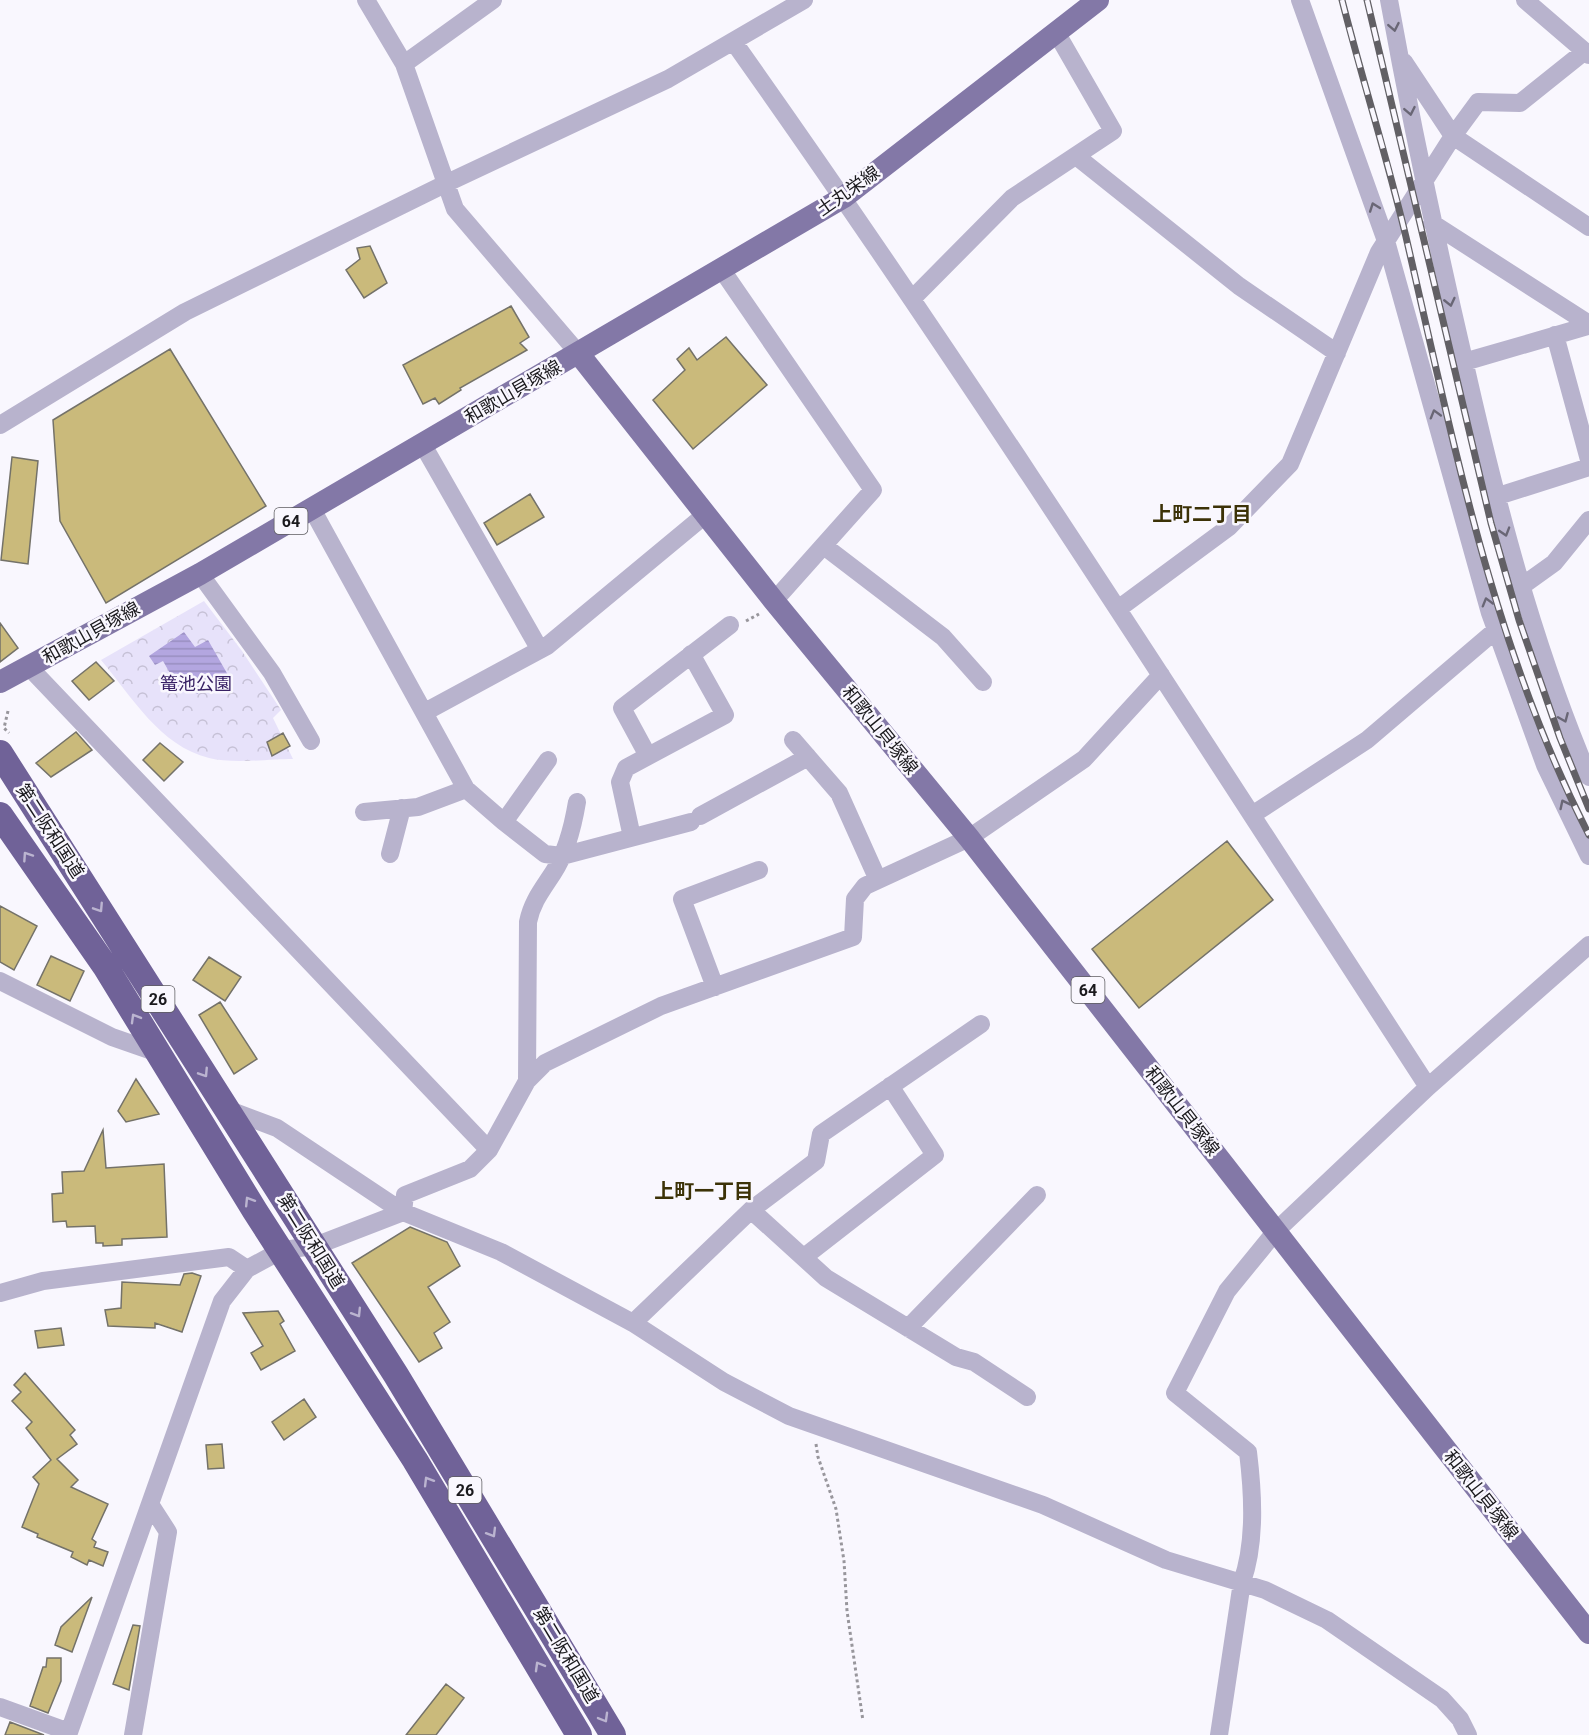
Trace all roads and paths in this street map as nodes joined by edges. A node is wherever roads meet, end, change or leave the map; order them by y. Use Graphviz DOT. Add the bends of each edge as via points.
graph roads {
  1 [pos="366,0"];
  2 [pos="493,0"];
  3 [pos="804,0"];
  4 [pos="1098,0"];
  5 [pos="1300,0"];
  6 [pos="1389,0"];
  7 [pos="1525,0"];
  8 [pos="1056,32"];
  9 [pos="733,41"];
  10 [pos="1587,53"];
  11 [pos="1399,54"];
  12 [pos="404,64"];
  13 [pos="1454,136"];
  14 [pos="1076,156"];
  15 [pos="447,183"];
  16 [pos="1423,183"];
  17 [pos="844,197"];
  18 [pos="1432,224"];
  19 [pos="1589,227"];
  20 [pos="1386,241"];
  21 [pos="722,270"];
  22 [pos="912,299"];
  23 [pos="1588,325"];
  24 [pos="1556,335"];
  25 [pos="1337,352"];
  26 [pos="579,354"];
  27 [pos="1464,362"];
  28 [pos="0,425"];
  29 [pos="423,445"];
  30 [pos="1589,460"];
  31 [pos="1589,467"];
  32 [pos="1495,497"];
  33 [pos="312,509"];
  34 [pos="705,515"];
  35 [pos="1589,520"];
  36 [pos="824,546"];
  37 [pos="200,574"];
  38 [pos="1522,585"];
  39 [pos="774,601"];
  40 [pos="1118,609"];
  41 [pos="730,626"];
  42 [pos="1496,630"];
  43 [pos="540,650"];
  44 [pos="691,654"];
  45 [pos="29,667"];
  46 [pos="1161,675"];
  47 [pos="0,682"];
  48 [pos="983,682"];
  49 [pos="8,711"];
  50 [pos="425,712"];
  51 [pos="793,740"];
  52 [pos="311,741"];
  53 [pos="4,743"];
  54 [pos="648,756"];
  55 [pos="808,757"];
  56 [pos="548,760"];
  57 [pos="1589,777"];
  58 [pos="466,789"];
  59 [pos="578,801"];
  60 [pos="402,808"];
  61 [pos="364,812"];
  62 [pos="0,815"];
  63 [pos="1252,816"];
  64 [pos="504,822"];
  65 [pos="633,837"];
  66 [pos="969,838"];
  67 [pos="390,854"];
  68 [pos="562,856"];
  69 [pos="1589,856"];
  70 [pos="759,870"];
  71 [pos="878,880"];
  72 [pos="1589,945"];
  73 [pos="0,981"];
  74 [pos="715,987"];
  75 [pos="981,1024"];
  76 [pos="155,1052"];
  77 [pos="527,1081"];
  78 [pos="890,1086"];
  79 [pos="1428,1087"];
  80 [pos="228,1110"];
  81 [pos="489,1150"];
  82 [pos="1037,1195"];
  83 [pos="751,1210"];
  84 [pos="403,1212"];
  85 [pos="1276,1230"];
  86 [pos="315,1246"];
  87 [pos="282,1250"];
  88 [pos="804,1257"];
  89 [pos="247,1269"];
  90 [pos="0,1293"];
  91 [pos="633,1323"];
  92 [pos="908,1328"];
  93 [pos="1027,1397"];
  94 [pos="814,1425"];
  95 [pos="150,1504"];
  96 [pos="1242,1582"];
  97 [pos="1589,1633"];
  98 [pos="0,1707"];
  99 [pos="863,1721"];
  100 [pos="69,1733"];
  101 [pos="133,1735"];
  102 [pos="579,1735"];
  103 [pos="613,1735"];
  104 [pos="1219,1735"];
  105 [pos="1468,1735"];
  1 -- 12 [label="street"];
  2 -- 12 [label="street"];
  3 -- 9 [label="street"];
  4 -- 8 [label="main road, 土丸栄線"];
  20 -- 5 [label="street, one-way"];
  6 -- 11 [label="street, one-way"];
  7 -- 10 [label="street"];
  8 -- 14 [label="street" via="1113,131"];
  8 -- 17 [label="main road, 土丸栄線"];
  9 -- 15 [label="street" via="668,79"];
  9 -- 17 [label="street"];
  10 -- 13 [label="street" via="1520,103 1478,102"];
  11 -- 13 [label="street"];
  11 -- 16 [label="street, one-way"];
  12 -- 15 [label="street"];
  13 -- 16 [label="street"];
  13 -- 19 [label="street"];
  14 -- 22 [label="street" via="1012,198"];
  14 -- 25 [label="street" via="1239,286"];
  15 -- 26 [label="street" via="455,208"];
  15 -- 28 [label="street" via="185,312"];
  16 -- 18 [label="street"];
  16 -- 20 [label="street"];
  17 -- 21 [label="main road, 土丸栄線"];
  17 -- 22 [label="street"];
  18 -- 23 [label="street"];
  18 -- 27 [label="street, one-way"];
  20 -- 25 [label="street"];
  42 -- 20 [label="street, one-way"];
  21 -- 26 [label="main road, 土丸栄線"];
  21 -- 36 [label="street" via="873,490"];
  22 -- 40 [label="street"];
  23 -- 24 [label="street"];
  24 -- 27 [label="street"];
  24 -- 30 [label="street"];
  25 -- 40 [label="street" via="1290,464 1229,527"];
  26 -- 29 [label="main road, 和歌山貝塚線 / 64"];
  26 -- 34 [label="main road, 和歌山貝塚線 / 64"];
  27 -- 32 [label="street"];
  29 -- 33 [label="main road, 和歌山貝塚線 / 64"];
  29 -- 43 [label="street"];
  31 -- 32 [label="street"];
  32 -- 38 [label="street, one-way"];
  33 -- 37 [label="main road, 和歌山貝塚線 / 64"];
  33 -- 50 [label="street"];
  34 -- 39 [label="main road, 和歌山貝塚線 / 64"];
  34 -- 43 [label="street"];
  35 -- 38 [label="street" via="1554,563"];
  36 -- 39 [label="street"];
  36 -- 48 [label="street" via="943,638"];
  37 -- 45 [label="main road, 和歌山貝塚線 / 64"];
  37 -- 52 [label="street" via="272,673"];
  38 -- 57 [label="street, one-way" via="1560,707"];
  39 -- 66 [label="main road, 和歌山貝塚線 / 64"];
  40 -- 46 [label="street"];
  41 -- 44 [label="street"];
  42 -- 63 [label="street" via="1367,740"];
  69 -- 42 [label="street, one-way" via="1545,765"];
  43 -- 50 [label="street"];
  44 -- 54 [label="street" via="622,708"];
  44 -- 54 [label="street" via="725,715"];
  45 -- 47 [label="main road, 和歌山貝塚線 / 64"];
  45 -- 81 [label="street"];
  46 -- 63 [label="street"];
  46 -- 66 [label="street" via="1084,759"];
  49 -- 53 [label="path"];
  50 -- 58 [label="street"];
  51 -- 55 [label="street"];
  53 -- 80 [label="highway, 第二阪和国道 / 26, one-way"];
  54 -- 65 [label="street" via="626,768 620,782"];
  55 -- 65 [label="street" via="696,819"];
  55 -- 71 [label="street" via="838,793"];
  56 -- 64 [label="street"];
  58 -- 60 [label="street" via="418,807"];
  58 -- 64 [label="street"];
  59 -- 68 [label="street"];
  60 -- 61 [label="street"];
  60 -- 67 [label="street"];
  76 -- 62 [label="highway, 第二阪和国道 / 26, one-way" via="105,966"];
  63 -- 79 [label="street"];
  64 -- 68 [label="street" via="546,854"];
  65 -- 68 [label="street"];
  66 -- 71 [label="street"];
  66 -- 85 [label="main road, 和歌山貝塚線 / 64"];
  68 -- 77 [label="street" via="531,905 528,922"];
  70 -- 74 [label="street" via="682,899"];
  71 -- 74 [label="street" via="866,886 855,900 853,937"];
  72 -- 79 [label="street"];
  73 -- 76 [label="street" via="112,1037"];
  74 -- 77 [label="street" via="661,1006 545,1063"];
  75 -- 78 [label="street"];
  87 -- 76 [label="highway, 第二阪和国道 / 26, one-way"];
  77 -- 81 [label="street"];
  78 -- 83 [label="street" via="822,1134 816,1161"];
  78 -- 88 [label="street" via="935,1155"];
  79 -- 85 [label="street"];
  80 -- 84 [label="street" via="277,1128"];
  80 -- 86 [label="highway, 第二阪和国道 / 26"];
  81 -- 84 [label="street" via="470,1169 405,1195"];
  82 -- 92 [label="street"];
  83 -- 88 [label="street"];
  83 -- 91 [label="street"];
  84 -- 86 [label="street"];
  84 -- 91 [label="street" via="501,1252"];
  85 -- 96 [label="street" via="1227,1291 1175,1394 1248,1452 1252,1485 1248,1564"];
  85 -- 97 [label="main road, 和歌山貝塚線 / 64"];
  86 -- 87 [label="street"];
  86 -- 103 [label="highway, 第二阪和国道 / 26, one-way"];
  87 -- 89 [label="street"];
  102 -- 87 [label="highway, 第二阪和国道 / 26, one-way" via="415,1460"];
  88 -- 92 [label="street" via="826,1278"];
  89 -- 90 [label="street" via="229,1257 43,1281"];
  89 -- 95 [label="street" via="222,1301"];
  91 -- 94 [label="street" via="724,1383"];
  92 -- 93 [label="street" via="956,1357 974,1362"];
  94 -- 96 [label="street" via="1043,1505 1166,1560"];
  94 -- 99 [label="path" via="818,1457 836,1509"];
  95 -- 100 [label="street"];
  95 -- 101 [label="street" via="168,1532"];
  96 -- 104 [label="street"];
  96 -- 105 [label="street" via="1346,1632 1442,1699"];
  98 -- 100 [label="street"];
}
